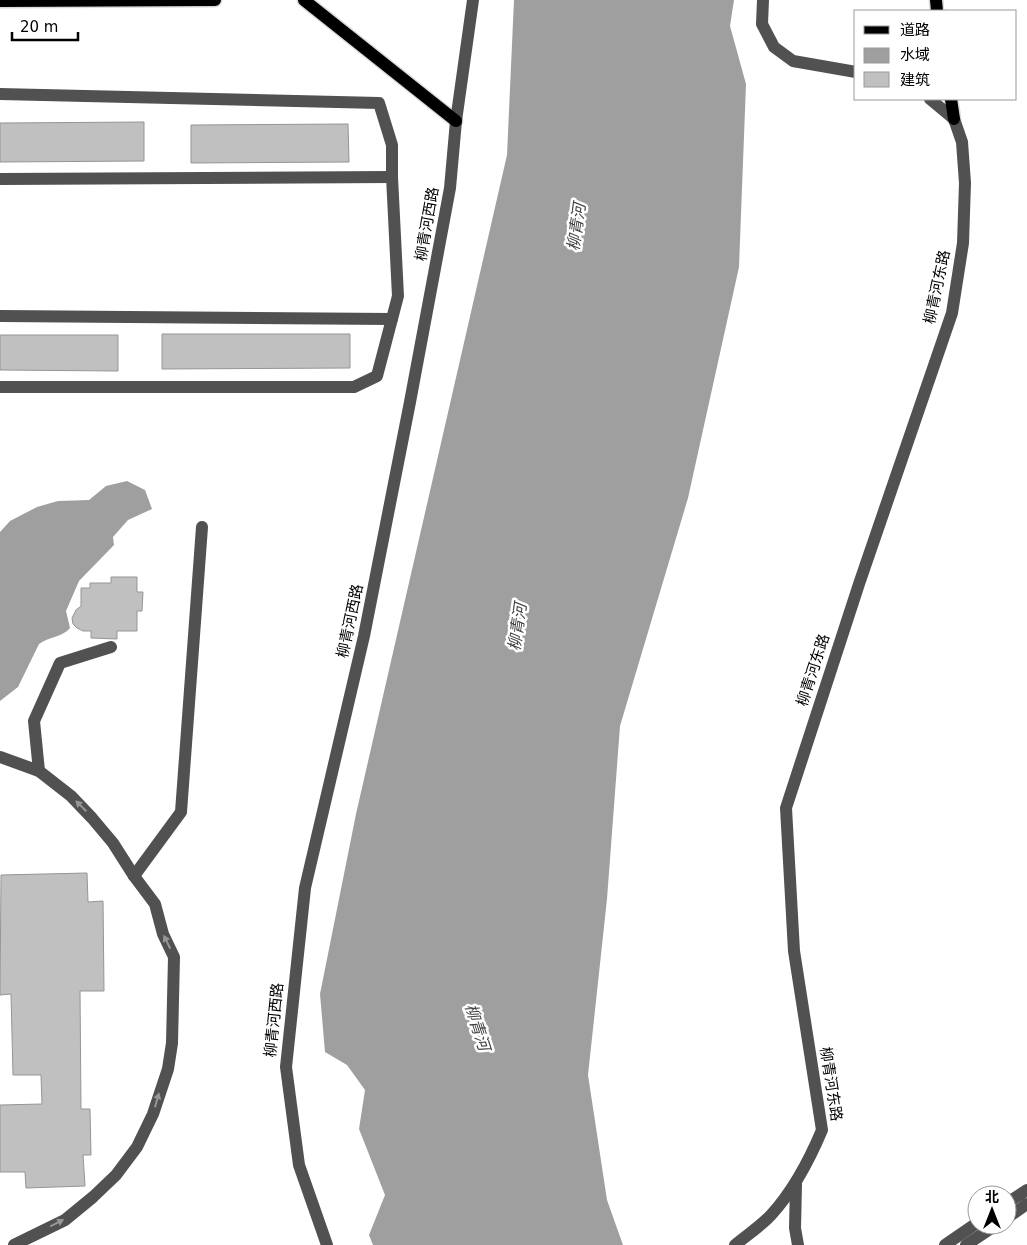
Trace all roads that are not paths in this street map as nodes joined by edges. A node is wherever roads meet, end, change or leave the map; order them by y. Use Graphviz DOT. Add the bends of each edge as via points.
graph roads {
  1 [pos="216,0"];
  2 [pos="304,0"];
  3 [pos="473,0"];
  4 [pos="764,0"];
  5 [pos="0,1"];
  6 [pos="854,72"];
  7 [pos="0,94"];
  8 [pos="931,100"];
  9 [pos="951,100"];
  10 [pos="954,119"];
  11 [pos="456,121"];
  12 [pos="392,177"];
  13 [pos="0,179"];
  14 [pos="0,316"];
  15 [pos="392,319"];
  16 [pos="0,387"];
  17 [pos="202,527"];
  18 [pos="111,647"];
  19 [pos="0,757"];
  20 [pos="39,771"];
  21 [pos="134,876"];
  22 [pos="796,1184"];
  23 [pos="967,1230"];
  24 [pos="981,1235"];
  25 [pos="14,1245"];
  26 [pos="327,1245"];
  27 [pos="735,1245"];
  28 [pos="798,1245"];
  29 [pos="945,1245"];
  30 [pos="966,1245"];
  1 -- 5 [label="main road"];
  2 -- 11 [label="main road"];
  3 -- 11 [label="street, 柳青河西路"];
  4 -- 6 [label="street" via="762,24 774,47 793,61"];
  7 -- 12 [label="street" via="379,103 392,145"];
  8 -- 10 [label="street"];
  9 -- 10 [label="main road"];
  10 -- 22 [label="street, 柳青河东路" via="962,142 964,184 963,243 952,313 786,808 794,951 822,1130"];
  11 -- 26 [label="street, 柳青河西路" via="450,188 368,616 304,888 286,1067 299,1165"];
  12 -- 13 [label="street"];
  12 -- 15 [label="street" via="398,296"];
  14 -- 15 [label="street"];
  15 -- 16 [label="street" via="377,376 354,387"];
  17 -- 21 [label="street" via="180,812"];
  18 -- 20 [label="street" via="60,663 34,721"];
  19 -- 20 [label="street"];
  21 -- 20 [label="street, one-way" via="92,818 71,796"];
  25 -- 21 [label="street, one-way" via="65,1220 116,1175 137,1147 153,1114 168,1069 172,1043 174,957 163,934 155,904"];
  22 -- 27 [label="street, 柳青河东路" via="770,1216"];
  22 -- 28 [label="street"];
  23 -- 29 [label="street"];
  24 -- 30 [label="street"];
}
